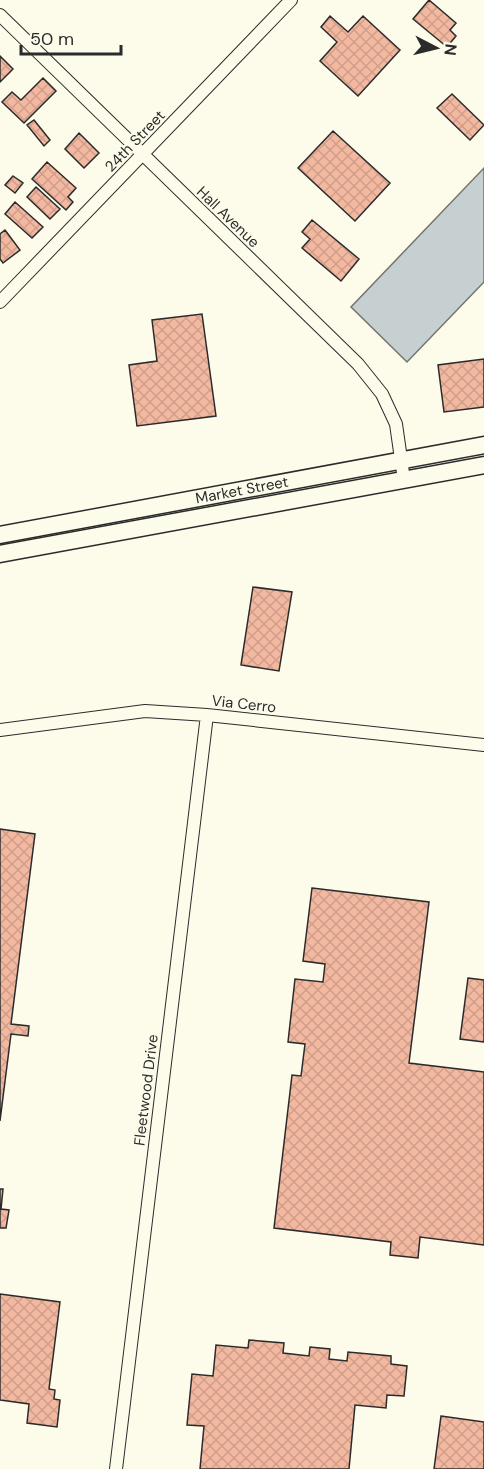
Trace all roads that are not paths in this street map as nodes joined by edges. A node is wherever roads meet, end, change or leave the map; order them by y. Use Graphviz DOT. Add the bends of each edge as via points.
graph roads {
  1 [pos="291,0"];
  2 [pos="0,15"];
  3 [pos="143,155"];
  4 [pos="0,302"];
  5 [pos="484,445"];
  6 [pos="400,460"];
  7 [pos="484,465"];
  8 [pos="404,480"];
  9 [pos="0,535"];
  10 [pos="0,554"];
  11 [pos="207,715"];
  12 [pos="0,730"];
  13 [pos="484,745"];
  14 [pos="116,1469"];
  1 -- 3 [label="street, 24th Street"];
  2 -- 3 [label="street, Hall Avenue"];
  3 -- 4 [label="street, 24th Street"];
  3 -- 6 [label="street, Hall Avenue" via="358,364 382,394 396,424"];
  5 -- 6 [label="main road, Market Street"];
  6 -- 8 [label="street, Hall Avenue"];
  6 -- 9 [label="main road, Market Street"];
  7 -- 8 [label="main road, Market Street"];
  8 -- 10 [label="main road, Market Street"];
  11 -- 12 [label="street, Via Cerro" via="145,711"];
  11 -- 13 [label="street, Via Cerro"];
  11 -- 14 [label="street, Fleetwood Drive"];
}
